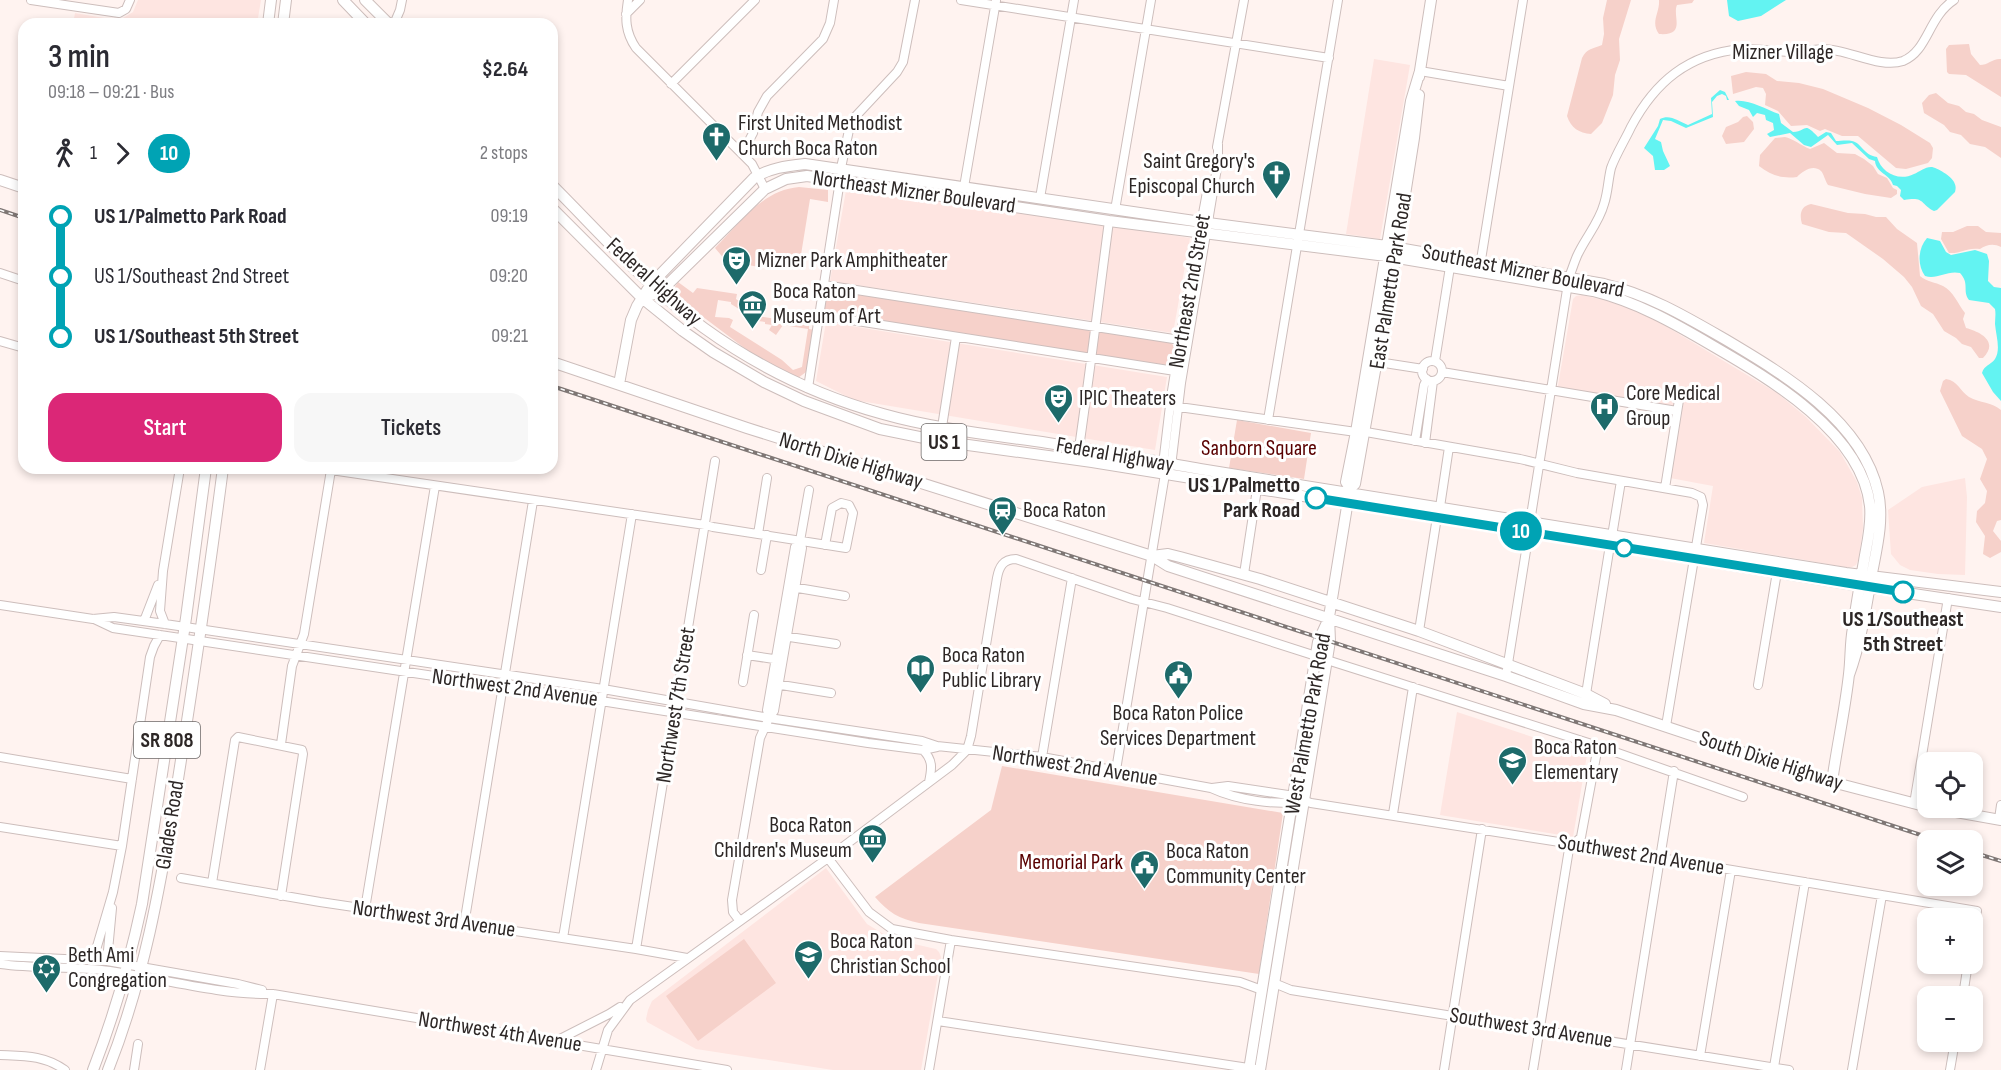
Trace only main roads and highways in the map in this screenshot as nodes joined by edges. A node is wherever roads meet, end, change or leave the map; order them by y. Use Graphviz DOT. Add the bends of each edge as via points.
graph roads {
  1 [pos="271,0"];
  2 [pos="286,0"];
  3 [pos="343,0"];
  4 [pos="364,0"];
  5 [pos="1431,0"];
  6 [pos="269,18"];
  7 [pos="284,18"];
  8 [pos="360,18"];
  9 [pos="383,18"];
  10 [pos="0,180"];
  11 [pos="18,186"];
  12 [pos="986,190"];
  13 [pos="558,191"];
  14 [pos="943,196"];
  15 [pos="1040,198"];
  16 [pos="1011,206"];
  17 [pos="558,214"];
  18 [pos="710,224"];
  19 [pos="1204,228"];
  20 [pos="718,233"];
  21 [pos="1391,252"];
  22 [pos="1480,268"];
  23 [pos="651,284"];
  24 [pos="660,292"];
  25 [pos="642,298"];
  26 [pos="558,364"];
  27 [pos="619,384"];
  28 [pos="808,388"];
  29 [pos="782,392"];
  30 [pos="844,402"];
  31 [pos="823,410"];
  32 [pos="1361,432"];
  33 [pos="1166,467"];
  34 [pos="205,474"];
  35 [pos="222,474"];
  36 [pos="1349,494"];
  37 [pos="1439,512"];
  38 [pos="1529,527"];
  39 [pos="1611,540"];
  40 [pos="1695,554"];
  41 [pos="1152,556"];
  42 [pos="1792,564"];
  43 [pos="1777,572"];
  44 [pos="1866,581"];
  45 [pos="2001,592"];
  46 [pos="1331,602"];
  47 [pos="2001,607"];
  48 [pos="1329,617"];
  49 [pos="1507,670"];
  50 [pos="1616,710"];
  51 [pos="1832,782"];
  52 [pos="1297,800"];
  53 [pos="1917,805"];
  54 [pos="1983,816"];
  55 [pos="2000,819"];
  56 [pos="1267,964"];
  57 [pos="1274,983"];
  58 [pos="1262,990"];
  59 [pos="1269,1014"];
  60 [pos="1255,1069"];
  61 [pos="93,1070"];
  62 [pos="108,1070"];
  1 -- 6 [label="main road"];
  2 -- 7 [label="main road"];
  3 -- 8 [label="main road"];
  4 -- 9 [label="main road"];
  5 -- 21 [label="main road, East Palmetto Park Road" via="1420,71 1411,101"];
  10 -- 11 [label="main road"];
  12 -- 14 [label="main road"];
  12 -- 15 [label="main road, Northeast Mizner Boulevard"];
  12 -- 18 [label="main road, Northeast Mizner Boulevard" via="805,164 758,176"];
  13 -- 23 [label="main road, Federal Highway / US 1"];
  14 -- 16 [label="main road, Northeast Mizner Boulevard"];
  14 -- 20 [label="main road, Northeast Mizner Boulevard" via="821,177 795,177 765,189"];
  15 -- 16 [label="main road"];
  15 -- 19 [label="main road, Northeast Mizner Boulevard"];
  16 -- 19 [label="main road, Northeast Mizner Boulevard" via="1109,221"];
  17 -- 25 [label="main road, Federal Highway / US 1"];
  18 -- 20 [label="main road"];
  18 -- 23 [label="main road, Northeast Mizner Boulevard"];
  19 -- 21 [label="main road, Northeast Mizner Boulevard"];
  20 -- 24 [label="main road, Northeast Mizner Boulevard"];
  21 -- 22 [label="main road, Southeast Mizner Boulevard"];
  21 -- 22 [label="main road, Southeast Mizner Boulevard" via="1450,267"];
  21 -- 32 [label="main road, East Palmetto Park Road"];
  21 -- 32 [label="main road, East Palmetto Park Road" via="1378,362"];
  22 -- 44 [label="main road, Southeast Mizner Boulevard" via="1568,282 1616,297 1662,316 1780,386 1813,413 1842,445 1865,486 1870,508"];
  23 -- 24 [label="main road, Federal Highway / US 1"];
  23 -- 25 [label="main road, Northeast Mizner Boulevard"];
  24 -- 25 [label="main road, Northeast Mizner Boulevard"];
  24 -- 28 [label="main road, Federal Highway / US 1" via="720,339"];
  25 -- 27 [label="main road" via="631,320"];
  25 -- 29 [label="main road, Federal Highway / US 1" via="713,352"];
  26 -- 27 [label="main road, North Dixie Highway"];
  27 -- 41 [label="main road, North Dixie Highway"];
  28 -- 29 [label="main road"];
  28 -- 30 [label="main road, Federal Highway / US 1"];
  29 -- 31 [label="main road, Federal Highway / US 1"];
  30 -- 31 [label="main road" via="828,404"];
  30 -- 33 [label="main road, Federal Highway / US 1" via="942,427 1079,448"];
  31 -- 33 [label="main road, Federal Highway / US 1" via="880,429 939,441"];
  32 -- 36 [label="main road, East Palmetto Park Road" via="1355,484"];
  33 -- 36 [label="main road, Federal Highway / US 1"];
  33 -- 36 [label="main road, Federal Highway / US 1" via="1257,489"];
  34 -- 61 [label="main road, Glades Road / SR 808" via="142,904 109,1028"];
  35 -- 62 [label="main road, Glades Road / SR 808" via="201,635 156,907 141,972"];
  36 -- 37 [label="main road, Federal Highway / US 1"];
  36 -- 46 [label="main road, East Palmetto Park Road"];
  37 -- 38 [label="main road, Federal Highway / US 1"];
  37 -- 38 [label="main road, Federal Highway / US 1" via="1510,529"];
  38 -- 39 [label="main road, Federal Highway / US 1"];
  38 -- 39 [label="main road, Federal Highway / US 1" via="1549,525"];
  39 -- 40 [label="main road, Federal Highway / US 1"];
  40 -- 42 [label="main road, Federal Highway / US 1"];
  40 -- 43 [label="main road, Federal Highway / US 1"];
  41 -- 46 [label="main road, North Dixie Highway" via="1168,554"];
  41 -- 48 [label="main road, North Dixie Highway" via="1168,566"];
  42 -- 43 [label="main road"];
  42 -- 44 [label="main road, Federal Highway / US 1"];
  43 -- 44 [label="main road, Federal Highway / US 1"];
  44 -- 45 [label="main road, Federal Highway / US 1"];
  44 -- 47 [label="main road, Federal Highway / US 1"];
  44 -- 51 [label="main road, Southeast Mizner Boulevard"];
  46 -- 48 [label="main road, East Palmetto Park Road"];
  46 -- 49 [label="main road, South Dixie Highway" via="1419,632"];
  48 -- 49 [label="main road, South Dixie Highway"];
  48 -- 52 [label="main road, West Palmetto Park Road" via="1327,660"];
  48 -- 52 [label="main road, West Palmetto Park Road" via="1318,638"];
  49 -- 50 [label="main road, South Dixie Highway" via="1586,694"];
  49 -- 50 [label="main road, South Dixie Highway" via="1584,704"];
  50 -- 51 [label="main road, South Dixie Highway"];
  51 -- 53 [label="main road, South Dixie Highway"];
  52 -- 56 [label="main road, West Palmetto Park Road"];
  52 -- 57 [label="main road, West Palmetto Park Road"];
  54 -- 55 [label="main road, South Dixie Highway"];
  56 -- 57 [label="main road"];
  56 -- 58 [label="main road, West Palmetto Park Road"];
  57 -- 59 [label="main road, West Palmetto Park Road"];
  58 -- 59 [label="main road"];
  58 -- 60 [label="main road, West Palmetto Park Road"];
  59 -- 60 [label="main road, West Palmetto Park Road"];
}
